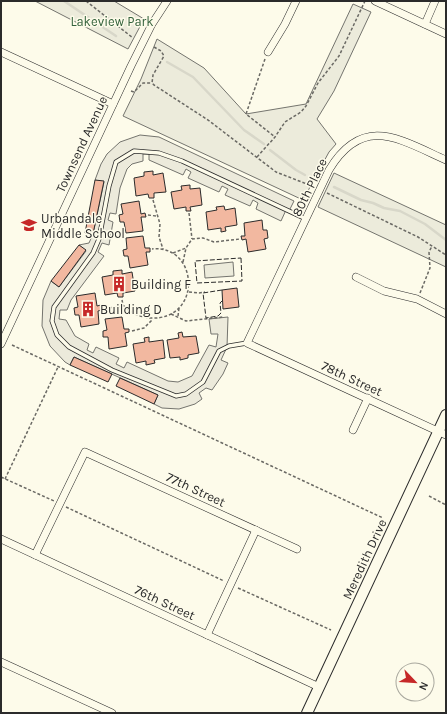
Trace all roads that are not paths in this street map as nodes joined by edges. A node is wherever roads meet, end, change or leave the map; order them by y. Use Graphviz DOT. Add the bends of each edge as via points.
graph roads {
  1 [pos="167,1"];
  2 [pos="296,1"];
  3 [pos="375,1"];
  4 [pos="435,1"];
  5 [pos="425,24"];
  6 [pos="446,34"];
  7 [pos="1,52"];
  8 [pos="268,52"];
  9 [pos="113,104"];
  10 [pos="446,160"];
  11 [pos="306,219"];
  12 [pos="356,276"];
  13 [pos="446,314"];
  14 [pos="247,343"];
  15 [pos="1,344"];
  16 [pos="368,398"];
  17 [pos="446,415"];
  18 [pos="353,430"];
  19 [pos="442,433"];
  20 [pos="256,530"];
  21 [pos="1,539"];
  22 [pos="297,549"];
  23 [pos="35,555"];
  24 [pos="207,635"];
  25 [pos="1,662"];
  26 [pos="319,687"];
  27 [pos="112,713"];
  28 [pos="306,713"];
  1 -- 9 [label="street, Townsend Avenue" via="152,24"];
  2 -- 8 [label="street"];
  3 -- 5 [label="street"];
  4 -- 5 [label="street"];
  5 -- 6 [label="street"];
  7 -- 9 [label="street"];
  9 -- 15 [label="street, Townsend Avenue"];
  10 -- 11 [label="street, 80th Place" via="391,136 368,137 347,147 338,155"];
  11 -- 14 [label="street, 80th Place"];
  11 -- 14 [label="lane" via="182,161 159,153 134,151 116,162 98,239 92,253 54,307 52,322 57,335 69,347 112,370 176,396 186,394 203,382 219,351 229,346"];
  12 -- 13 [label="street" via="384,291 417,300"];
  14 -- 16 [label="street, 78th Street"];
  16 -- 18 [label="street"];
  16 -- 19 [label="street, 78th Street"];
  17 -- 19 [label="main road, Meredith Drive"];
  19 -- 26 [label="main road, Meredith Drive"];
  20 -- 22 [label="street, 77th Street"];
  20 -- 23 [label="street, 77th Street" via="85,452"];
  20 -- 24 [label="street"];
  21 -- 23 [label="street, 76th Street"];
  23 -- 24 [label="street, 76th Street"];
  24 -- 26 [label="street, 76th Street"];
  25 -- 27 [label="street"];
  26 -- 28 [label="main road, Meredith Drive"];
}
